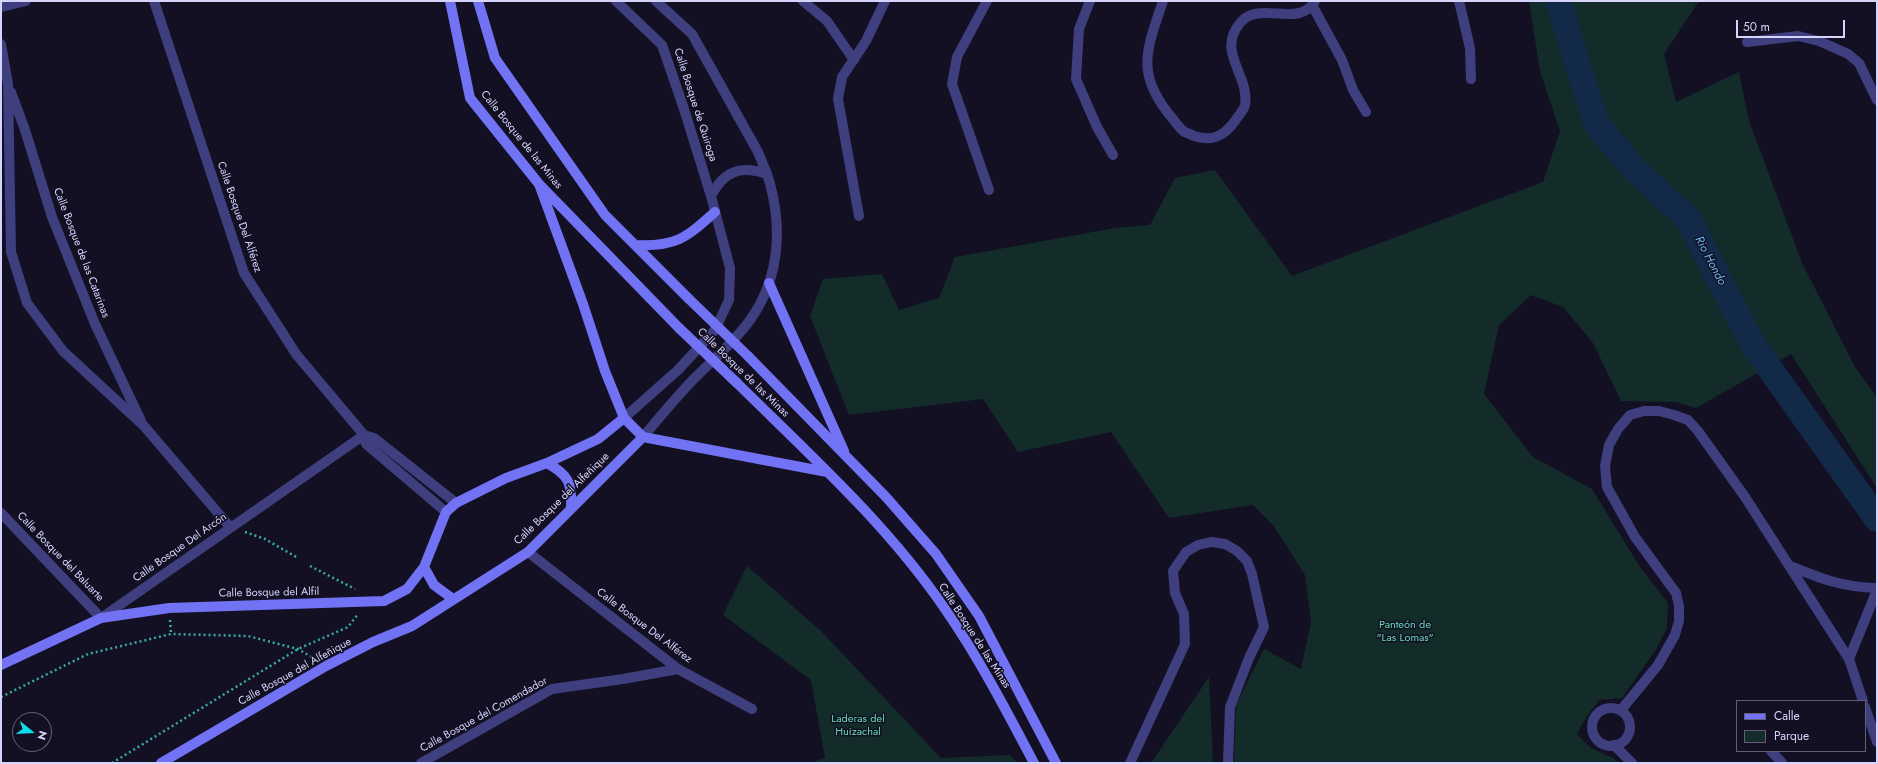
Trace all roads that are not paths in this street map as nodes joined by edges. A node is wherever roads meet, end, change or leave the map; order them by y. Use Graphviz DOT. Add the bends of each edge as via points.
graph roads {
  1 [pos="26,1"];
  2 [pos="154,1"];
  3 [pos="450,1"];
  4 [pos="478,1"];
  5 [pos="616,1"];
  6 [pos="656,1"];
  7 [pos="803,1"];
  8 [pos="885,1"];
  9 [pos="987,1"];
  10 [pos="1090,1"];
  11 [pos="1163,1"];
  12 [pos="1458,1"];
  13 [pos="1313,3"];
  14 [pos="1,7"];
  15 [pos="1747,42"];
  16 [pos="1,44"];
  17 [pos="854,60"];
  18 [pos="1471,80"];
  19 [pos="8,84"];
  20 [pos="1877,100"];
  21 [pos="1366,112"];
  22 [pos="1113,155"];
  23 [pos="767,174"];
  24 [pos="539,184"];
  25 [pos="989,190"];
  26 [pos="710,196"];
  27 [pos="715,212"];
  28 [pos="859,216"];
  29 [pos="635,245"];
  30 [pos="769,283"];
  31 [pos="624,418"];
  32 [pos="144,426"];
  33 [pos="364,435"];
  34 [pos="643,437"];
  35 [pos="848,458"];
  36 [pos="547,463"];
  37 [pos="827,472"];
  38 [pos="456,503"];
  39 [pos="571,508"];
  40 [pos="446,512"];
  41 [pos="1,513"];
  42 [pos="230,527"];
  43 [pos="528,552"];
  44 [pos="1790,566"];
  45 [pos="424,567"];
  46 [pos="1877,589"];
  47 [pos="453,598"];
  48 [pos="101,618"];
  49 [pos="1849,659"];
  50 [pos="1,665"];
  51 [pos="678,669"];
  52 [pos="1863,700"];
  53 [pos="752,709"];
  54 [pos="1621,710"];
  55 [pos="1866,710"];
  56 [pos="1877,742"];
  57 [pos="1614,746"];
  58 [pos="1772,752"];
  59 [pos="161,763"];
  60 [pos="421,763"];
  61 [pos="1034,763"];
  62 [pos="1056,763"];
  63 [pos="1130,763"];
  64 [pos="1228,763"];
  65 [pos="1632,763"];
  66 [pos="1782,763"];
  1 -- 14 [label="street"];
  2 -- 33 [label="street, Calle Bosque Del Alférez" via="244,273 296,354"];
  3 -- 24 [label="main road, Calle Bosque de las Minas" via="470,98"];
  4 -- 29 [label="main road, Calle Bosque de las Minas" via="495,58 605,215"];
  5 -- 26 [label="street, Calle Bosque de Quiroga" via="662,45"];
  6 -- 23 [label="street, Calle Bosque de Quiroga" via="692,34 758,152"];
  7 -- 17 [label="street" via="827,21"];
  8 -- 17 [label="street"];
  9 -- 25 [label="street" via="957,57 952,84"];
  10 -- 22 [label="street" via="1079,29 1076,79 1097,127"];
  11 -- 13 [label="street" via="1146,60 1149,79 1164,109 1184,132 1213,139 1233,123 1245,106 1244,84 1231,55 1231,40 1241,22 1253,13 1302,13"];
  12 -- 18 [label="street" via="1470,48"];
  13 -- 21 [label="street"];
  15 -- 20 [label="street" via="1798,36 1819,41 1848,54 1859,63"];
  16 -- 19 [label="street, Calle Bosque de las Catarinas"];
  17 -- 28 [label="street" via="842,77 838,100"];
  19 -- 32 [label="street, Calle Bosque de las Catarinas" via="52,216 95,324"];
  19 -- 32 [label="street, Calle Bosque de las Catarinas" via="11,252 27,303 64,351"];
  23 -- 26 [label="street" via="754,170 740,170 727,174"];
  23 -- 30 [label="street, Calle Bosque del Alfeñique" via="777,210 778,231"];
  24 -- 31 [label="main road"];
  24 -- 37 [label="main road, Calle Bosque de las Minas, bridge" via="679,328"];
  26 -- 27 [label="street, Calle Bosque de Quiroga"];
  27 -- 29 [label="main road" via="688,236 671,243"];
  27 -- 31 [label="street, Calle Bosque del Alfeñique" via="730,268 729,300 715,330 678,370"];
  29 -- 35 [label="main road, Calle Bosque de las Minas, bridge"];
  30 -- 34 [label="street, Calle Bosque del Alfeñique" via="758,308 738,335 688,385"];
  30 -- 35 [label="main road"];
  31 -- 34 [label="main road"];
  31 -- 36 [label="main road, Calle Bosque del Alfeñique" via="598,439"];
  32 -- 42 [label="street, Calle Bosque de las Catarinas"];
  33 -- 38 [label="street, Calle Bosque Del Alférez" via="374,438"];
  33 -- 40 [label="street, Calle Bosque Del Alférez" via="366,444"];
  33 -- 42 [label="street, Calle Bosque Del Arcón"];
  34 -- 37 [label="main road"];
  34 -- 39 [label="main road, Calle Bosque del Alfeñique"];
  35 -- 62 [label="main road, Calle Bosque de las Minas" via="936,554 979,616"];
  36 -- 38 [label="main road, Calle Bosque del Alfeñique" via="506,478"];
  36 -- 39 [label="main road" via="561,471 570,482"];
  37 -- 61 [label="main road, Calle Bosque de las Minas" via="871,516 945,608 990,680"];
  38 -- 40 [label="main road, Calle Bosque del Alfeñique"];
  39 -- 43 [label="main road, Calle Bosque del Alfeñique"];
  40 -- 45 [label="main road, Calle Bosque del Alfeñique"];
  41 -- 48 [label="street, Calle Bosque del Baluarte"];
  42 -- 48 [label="street, Calle Bosque Del Arcón"];
  43 -- 47 [label="main road, Calle Bosque del Alfeñique"];
  43 -- 51 [label="street, Calle Bosque Del Alférez"];
  44 -- 46 [label="street" via="1828,582"];
  44 -- 49 [label="street"];
  44 -- 54 [label="street" via="1745,497 1688,420 1659,411 1630,414 1609,445 1605,466 1607,486 1635,537 1676,593 1679,621 1675,635 1658,665"];
  45 -- 47 [label="main road" via="434,585"];
  45 -- 48 [label="main road, Calle Bosque del Alfil" via="408,589 384,601 169,608"];
  46 -- 49 [label="street"];
  47 -- 59 [label="main road, Calle Bosque del Alfeñique" via="412,626 326,666"];
  48 -- 50 [label="main road, Calle Bosque Del Arcón"];
  49 -- 52 [label="street"];
  51 -- 53 [label="street, Calle Bosque Del Alférez"];
  51 -- 60 [label="street, Calle Bosque del Comendador" via="552,689"];
  54 -- 57 [label="street" via="1628,717 1630,728 1624,741"];
  54 -- 57 [label="street" via="1614,707 1598,712 1592,727 1599,741"];
  55 -- 56 [label="street"];
  57 -- 65 [label="street"];
  58 -- 66 [label="street"];
  63 -- 64 [label="street" via="1185,644 1184,614 1174,593 1173,571 1186,552 1198,545 1211,542 1225,544 1247,561 1264,628 1230,707"];
}
